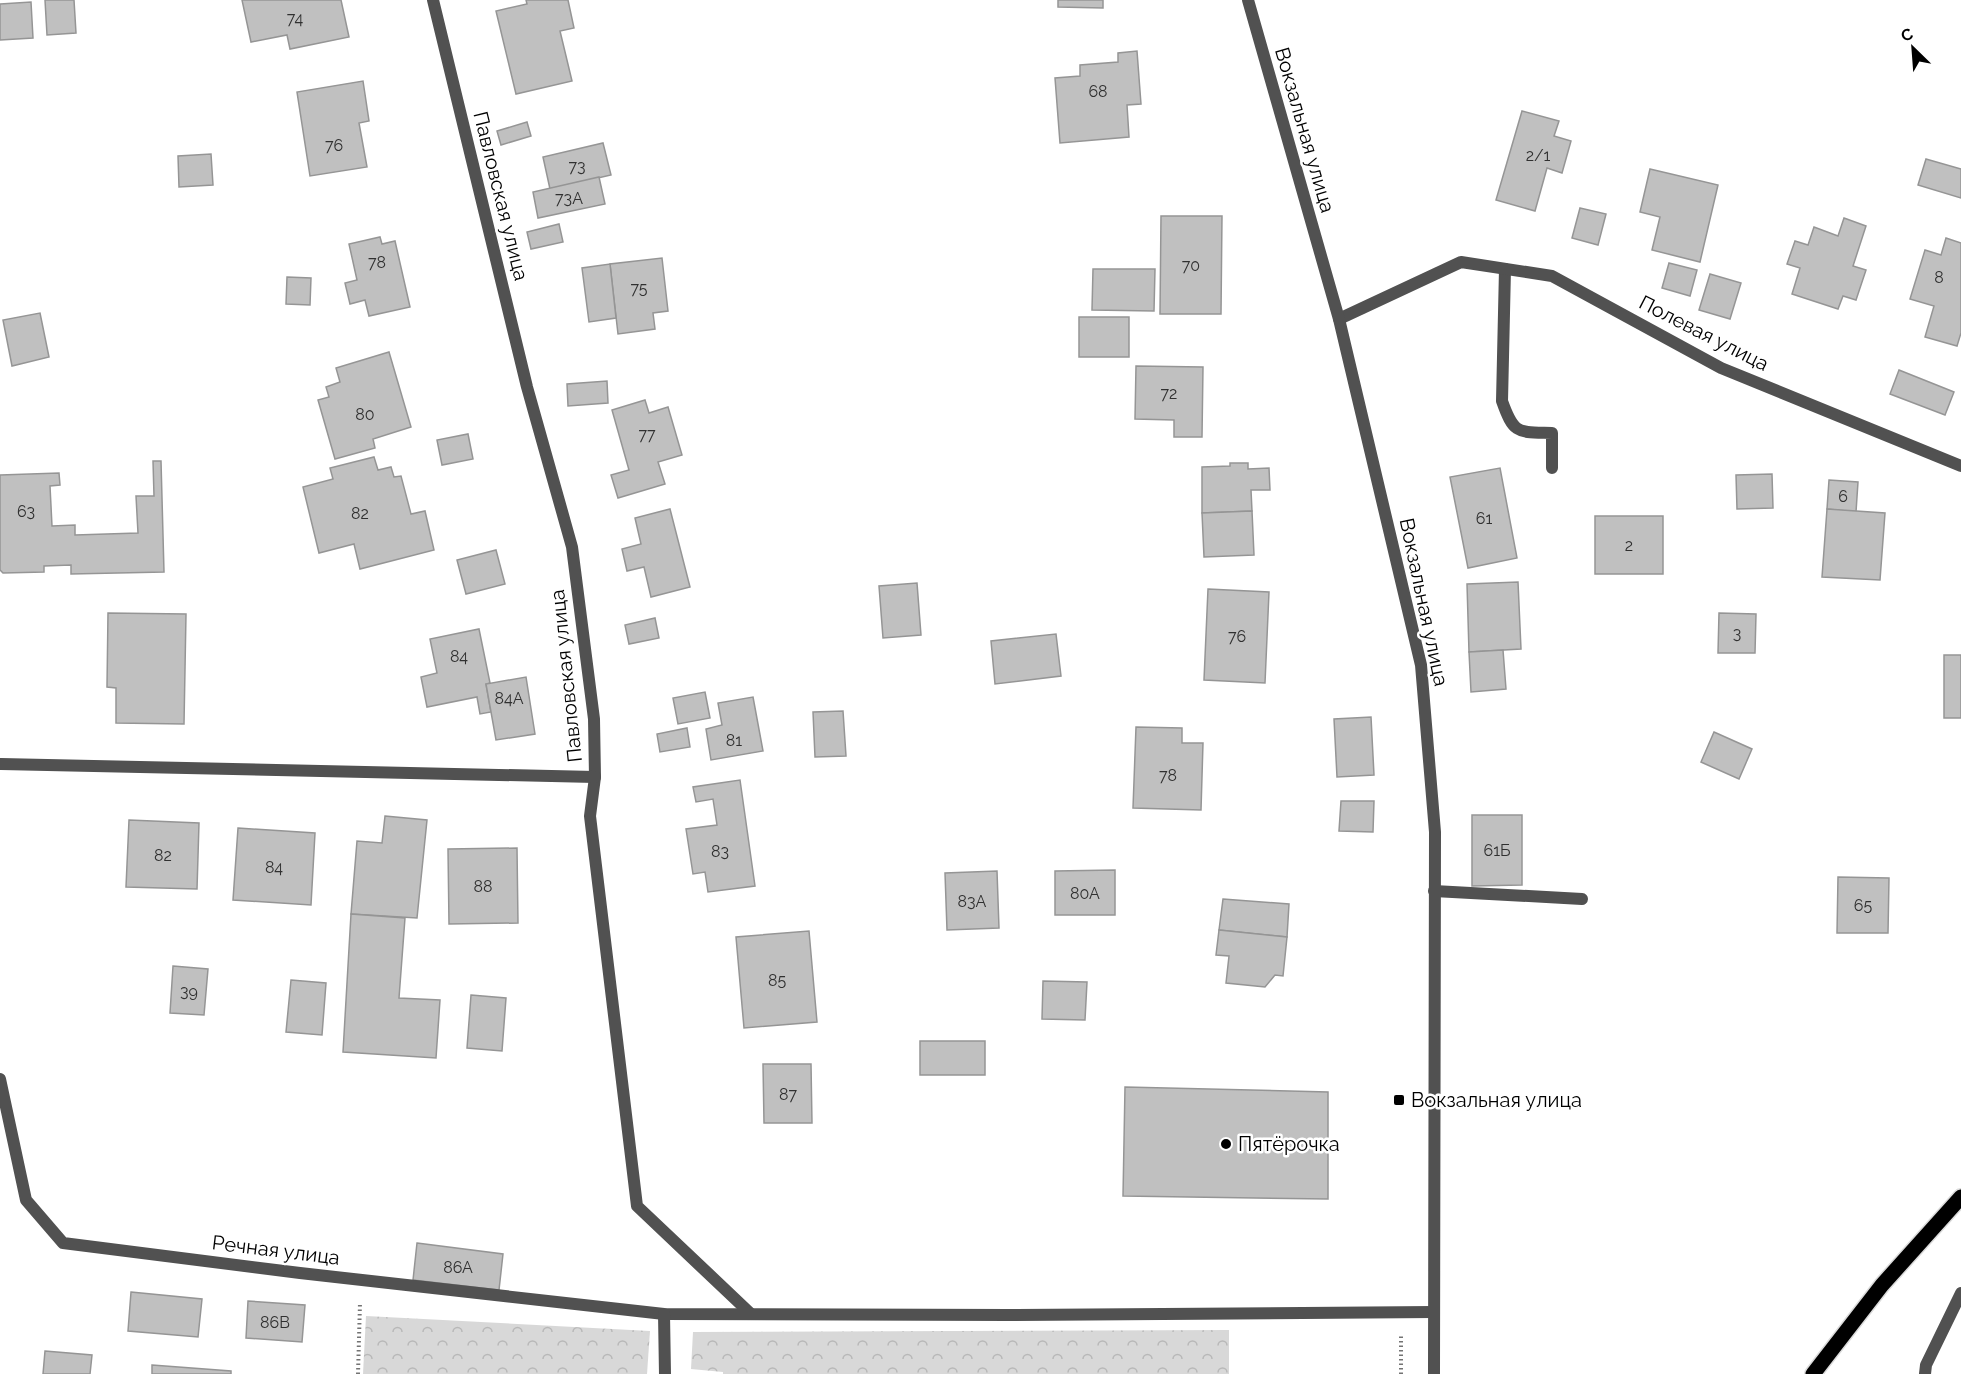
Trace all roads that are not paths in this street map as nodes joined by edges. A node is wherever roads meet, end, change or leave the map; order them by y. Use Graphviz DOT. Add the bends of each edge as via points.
graph roads {
  1 [pos="433,0"];
  2 [pos="1248,0"];
  3 [pos="1505,269"];
  4 [pos="1339,319"];
  5 [pos="1961,466"];
  6 [pos="1552,468"];
  7 [pos="0,764"];
  8 [pos="595,777"];
  9 [pos="1434,891"];
  10 [pos="1582,899"];
  11 [pos="0,1079"];
  12 [pos="1961,1197"];
  13 [pos="1961,1293"];
  14 [pos="1434,1312"];
  15 [pos="664,1314"];
  16 [pos="751,1314"];
  17 [pos="665,1374"];
  18 [pos="1434,1374"];
  19 [pos="1813,1374"];
  20 [pos="1925,1374"];
  1 -- 8 [label="street, Павловская улица" via="527,387 572,547 594,719"];
  2 -- 4 [label="street, Вокзальная улица"];
  3 -- 4 [label="street, Полевая улица" via="1461,262"];
  3 -- 5 [label="street, Полевая улица" via="1552,276 1721,368"];
  3 -- 6 [label="street" via="1502,400 1509,421 1522,432 1552,433"];
  4 -- 9 [label="street, Вокзальная улица" via="1421,665 1435,832"];
  7 -- 8 [label="street"];
  8 -- 16 [label="street, Павловская улица" via="590,816 637,1206"];
  9 -- 10 [label="street"];
  9 -- 14 [label="street, Вокзальная улица"];
  11 -- 15 [label="street, Речная улица" via="26,1200 63,1243"];
  12 -- 19 [label="main road" via="1882,1285"];
  13 -- 20 [label="street"];
  14 -- 16 [label="street, Речная улица"];
  14 -- 18 [label="street, Вокзальная улица"];
  15 -- 16 [label="street, Речная улица"];
  15 -- 17 [label="street"];
}
